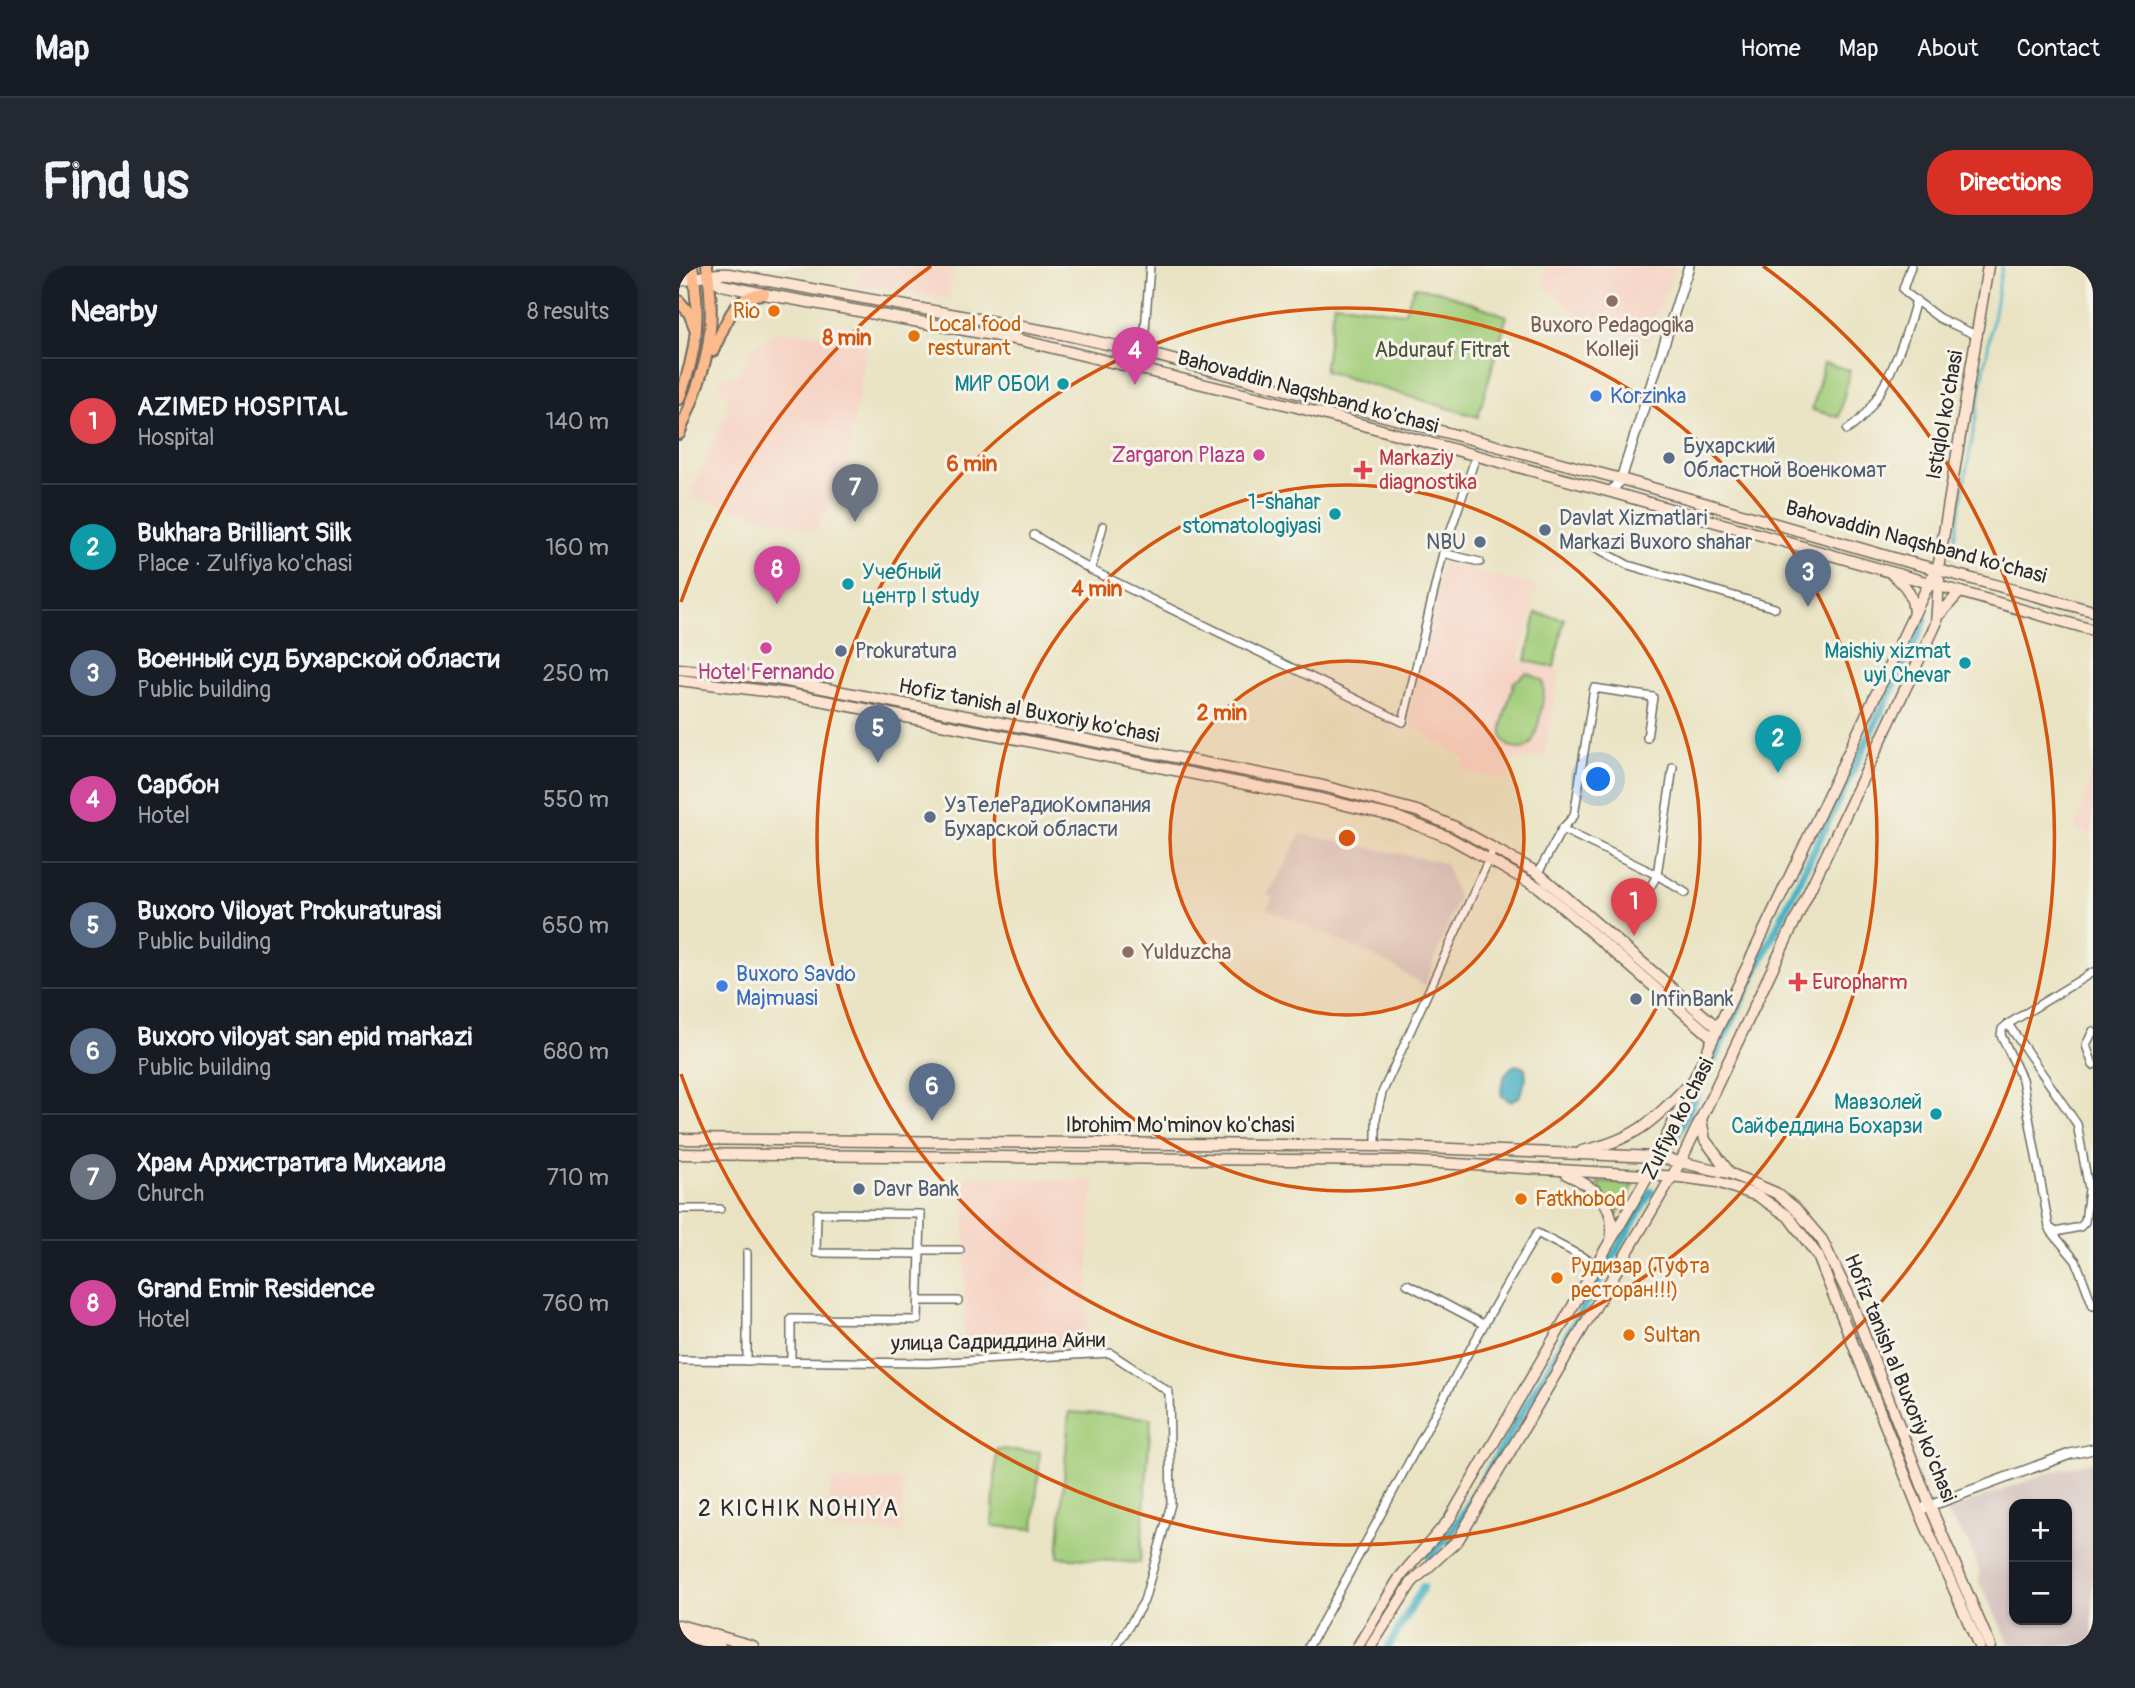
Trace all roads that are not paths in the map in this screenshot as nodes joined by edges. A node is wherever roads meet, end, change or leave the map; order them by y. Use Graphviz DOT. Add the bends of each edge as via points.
graph roads {
  1 [pos="683,266"];
  2 [pos="692,266"];
  3 [pos="1150,266"];
  4 [pos="1689,266"];
  5 [pos="1911,266"];
  6 [pos="1988,266"];
  7 [pos="679,270"];
  8 [pos="708,272"];
  9 [pos="695,279"];
  10 [pos="679,281"];
  11 [pos="764,294"];
  12 [pos="1916,300"];
  13 [pos="679,301"];
  14 [pos="698,334"];
  15 [pos="1978,336"];
  16 [pos="1143,352"];
  17 [pos="707,362"];
  18 [pos="1142,368"];
  19 [pos="679,398"];
  20 [pos="1847,430"];
  21 [pos="679,434"];
  22 [pos="1476,456"];
  23 [pos="1621,479"];
  24 [pos="1611,492"];
  25 [pos="1104,526"];
  26 [pos="1034,535"];
  27 [pos="1593,546"];
  28 [pos="1443,553"];
  29 [pos="1480,562"];
  30 [pos="1938,569"];
  31 [pos="1091,570"];
  32 [pos="1886,570"];
  33 [pos="1936,585"];
  34 [pos="1960,592"];
  35 [pos="1775,608"];
  36 [pos="2093,611"];
  37 [pos="1914,614"];
  38 [pos="1939,614"];
  39 [pos="2093,630"];
  40 [pos="679,669"];
  41 [pos="679,680"];
  42 [pos="967,718"];
  43 [pos="965,730"];
  44 [pos="1647,737"];
  45 [pos="1673,767"];
  46 [pos="1562,828"];
  47 [pos="1494,848"];
  48 [pos="1489,860"];
  49 [pos="1657,875"];
  50 [pos="1541,880"];
  51 [pos="1686,893"];
  52 [pos="1635,915"];
  53 [pos="2093,972"];
  54 [pos="2008,1024"];
  55 [pos="1714,1032"];
  56 [pos="2091,1036"];
  57 [pos="2093,1065"];
  58 [pos="1691,1082"];
  59 [pos="1700,1118"];
  60 [pos="679,1139"];
  61 [pos="1376,1146"];
  62 [pos="1404,1147"];
  63 [pos="679,1154"];
  64 [pos="1564,1154"];
  65 [pos="1657,1157"];
  66 [pos="1403,1161"];
  67 [pos="1681,1161"];
  68 [pos="1559,1171"];
  69 [pos="1729,1173"];
  70 [pos="1648,1177"];
  71 [pos="1672,1177"];
  72 [pos="679,1209"];
  73 [pos="720,1209"];
  74 [pos="2051,1231"];
  75 [pos="1612,1237"];
  76 [pos="960,1250"];
  77 [pos="920,1252"];
  78 [pos="747,1253"];
  79 [pos="1596,1264"];
  80 [pos="1407,1284"];
  81 [pos="919,1301"];
  82 [pos="958,1301"];
  83 [pos="2093,1306"];
  84 [pos="1483,1324"];
  85 [pos="679,1360"];
  86 [pos="747,1361"];
  87 [pos="791,1362"];
  88 [pos="2093,1449"];
  89 [pos="1930,1506"];
  90 [pos="1919,1510"];
  91 [pos="679,1625"];
  92 [pos="679,1634"];
  93 [pos="720,1646"];
  94 [pos="753,1646"];
  95 [pos="1117,1646"];
  96 [pos="1309,1646"];
  97 [pos="1358,1646"];
  98 [pos="1371,1646"];
  99 [pos="1979,1646"];
  100 [pos="1990,1646"];
  1 -- 7 [label="main road"];
  2 -- 9 [label="main road"];
  3 -- 16 [label="street"];
  4 -- 23 [label="street"];
  5 -- 12 [label="street" via="1903,289"];
  6 -- 15 [label="main road, Istiqlol ko'chasi"];
  8 -- 9 [label="main road, Bahovaddin Naqshband ko'chasi"];
  8 -- 11 [label="main road, Bahovaddin Naqshband ko'chasi" via="722,285"];
  8 -- 16 [label="main road, Bahovaddin Naqshband ko'chasi"];
  8 -- 17 [label="main road" via="712,329"];
  9 -- 10 [label="main road, Bahovaddin Naqshband ko'chasi"];
  9 -- 14 [label="main road"];
  11 -- 17 [label="main road" via="753,294 736,304"];
  11 -- 18 [label="main road, Bahovaddin Naqshband ko'chasi" via="1020,340"];
  12 -- 15 [label="street" via="1939,318"];
  12 -- 20 [label="street" via="1898,357 1865,417"];
  13 -- 14 [label="main road"];
  14 -- 19 [label="main road"];
  15 -- 30 [label="main road, Istiqlol ko'chasi"];
  16 -- 18 [label="street"];
  16 -- 23 [label="main road, Bahovaddin Naqshband ko'chasi"];
  17 -- 21 [label="main road"];
  18 -- 22 [label="main road, Bahovaddin Naqshband ko'chasi"];
  22 -- 24 [label="main road, Bahovaddin Naqshband ko'chasi"];
  22 -- 28 [label="street"];
  23 -- 24 [label="street"];
  23 -- 30 [label="main road, Bahovaddin Naqshband ko'chasi"];
  24 -- 32 [label="main road, Bahovaddin Naqshband ko'chasi"];
  25 -- 31 [label="street"];
  26 -- 31 [label="street"];
  27 -- 35 [label="street" via="1628,565"];
  28 -- 29 [label="street"];
  28 -- 31 [label="street" via="1403,722"];
  30 -- 33 [label="main road, Istiqlol ko'chasi"];
  30 -- 36 [label="main road, Bahovaddin Naqshband ko'chasi"];
  32 -- 33 [label="main road, Bahovaddin Naqshband ko'chasi"];
  32 -- 37 [label="main road" via="1906,585"];
  33 -- 34 [label="main road, Bahovaddin Naqshband ko'chasi"];
  33 -- 37 [label="main road, Zulfiya ko'chasi"];
  33 -- 38 [label="main road, Zulfiya ko'chasi"];
  34 -- 38 [label="main road"];
  34 -- 39 [label="main road, Bahovaddin Naqshband ko'chasi"];
  37 -- 55 [label="main road, Zulfiya ko'chasi"];
  38 -- 59 [label="main road, Zulfiya ko'chasi"];
  40 -- 42 [label="main road, Hofiz tanish al Buxoriy ko'chasi" via="776,679"];
  41 -- 43 [label="main road, Hofiz tanish al Buxoriy ko'chasi" via="789,694"];
  42 -- 43 [label="main road"];
  42 -- 47 [label="main road, Hofiz tanish al Buxoriy ko'chasi" via="1362,795 1436,818"];
  43 -- 48 [label="main road, Hofiz tanish al Buxoriy ko'chasi" via="1382,814 1448,837"];
  44 -- 46 [label="street" via="1653,697 1594,688 1574,816"];
  45 -- 49 [label="street"];
  46 -- 49 [label="street"];
  46 -- 50 [label="street"];
  47 -- 48 [label="street"];
  47 -- 50 [label="main road, Hofiz tanish al Buxoriy ko'chasi"];
  48 -- 50 [label="main road, Hofiz tanish al Buxoriy ko'chasi"];
  48 -- 61 [label="street" via="1382,1093"];
  49 -- 51 [label="street"];
  49 -- 52 [label="street"];
  50 -- 55 [label="main road"];
  53 -- 54 [label="street"];
  54 -- 74 [label="street" via="2002,1029 2003,1044 2022,1079"];
  54 -- 74 [label="street" via="2077,1124 2083,1151 2089,1189 2085,1222 2080,1227"];
  55 -- 58 [label="main road, Zulfiya ko'chasi"];
  56 -- 57 [label="street" via="2088,1057"];
  58 -- 64 [label="main road" via="1637,1133 1614,1144"];
  58 -- 65 [label="main road, Zulfiya ko'chasi"];
  59 -- 67 [label="main road, Zulfiya ko'chasi"];
  59 -- 69 [label="main road" via="1705,1140"];
  60 -- 61 [label="main road, Ibrohim Mo'minov ko'chasi"];
  61 -- 62 [label="main road, Ibrohim Mo'minov ko'chasi"];
  62 -- 64 [label="main road, Ibrohim Mo'minov ko'chasi"];
  62 -- 66 [label="main road"];
  63 -- 66 [label="main road, Ibrohim Mo'minov ko'chasi"];
  64 -- 65 [label="main road, Ibrohim Mo'minov ko'chasi"];
  65 -- 67 [label="main road, Ibrohim Mo'minov ko'chasi"];
  65 -- 70 [label="main road, Zulfiya ko'chasi"];
  66 -- 68 [label="main road, Ibrohim Mo'minov ko'chasi"];
  67 -- 69 [label="main road, Hofiz tanish al Buxoriy ko'chasi"];
  67 -- 71 [label="main road, Zulfiya ko'chasi"];
  68 -- 70 [label="main road, Ibrohim Mo'minov ko'chasi"];
  68 -- 75 [label="main road" via="1600,1194 1613,1223"];
  69 -- 89 [label="main road, Hofiz tanish al Buxoriy ko'chasi" via="1776,1194 1822,1240 1849,1296"];
  70 -- 71 [label="main road, Ibrohim Mo'minov ko'chasi"];
  70 -- 75 [label="main road, Zulfiya ko'chasi"];
  71 -- 90 [label="main road, Hofiz tanish al Buxoriy ko'chasi" via="1718,1182 1758,1196 1781,1210 1807,1238 1838,1300"];
  71 -- 98 [label="main road, Zulfiya ko'chasi" via="1458,1540 1412,1583"];
  72 -- 73 [label="street"];
  74 -- 83 [label="street" via="2076,1261"];
  75 -- 79 [label="main road, Zulfiya ko'chasi"];
  76 -- 77 [label="street"];
  77 -- 77 [label="street" via="817,1253 817,1213 921,1214"];
  77 -- 81 [label="street"];
  78 -- 86 [label="street"];
  79 -- 84 [label="street" via="1537,1233"];
  79 -- 97 [label="main road, Zulfiya ko'chasi" via="1449,1520 1401,1577"];
  80 -- 84 [label="street"];
  81 -- 82 [label="street"];
  81 -- 87 [label="street" via="918,1320 791,1319"];
  84 -- 96 [label="street"];
  85 -- 86 [label="street, улица Садриддина Айни"];
  86 -- 87 [label="street, улица Садриддина Айни"];
  87 -- 95 [label="street, улица Садриддина Айни" via="928,1363 1110,1353 1169,1392 1171,1504 1144,1601"];
  88 -- 89 [label="street"];
  89 -- 90 [label="street"];
  89 -- 100 [label="main road, Hofiz tanish al Buxoriy ko'chasi"];
  90 -- 99 [label="main road, Hofiz tanish al Buxoriy ko'chasi"];
  91 -- 94 [label="main road"];
  92 -- 93 [label="main road"];
}
